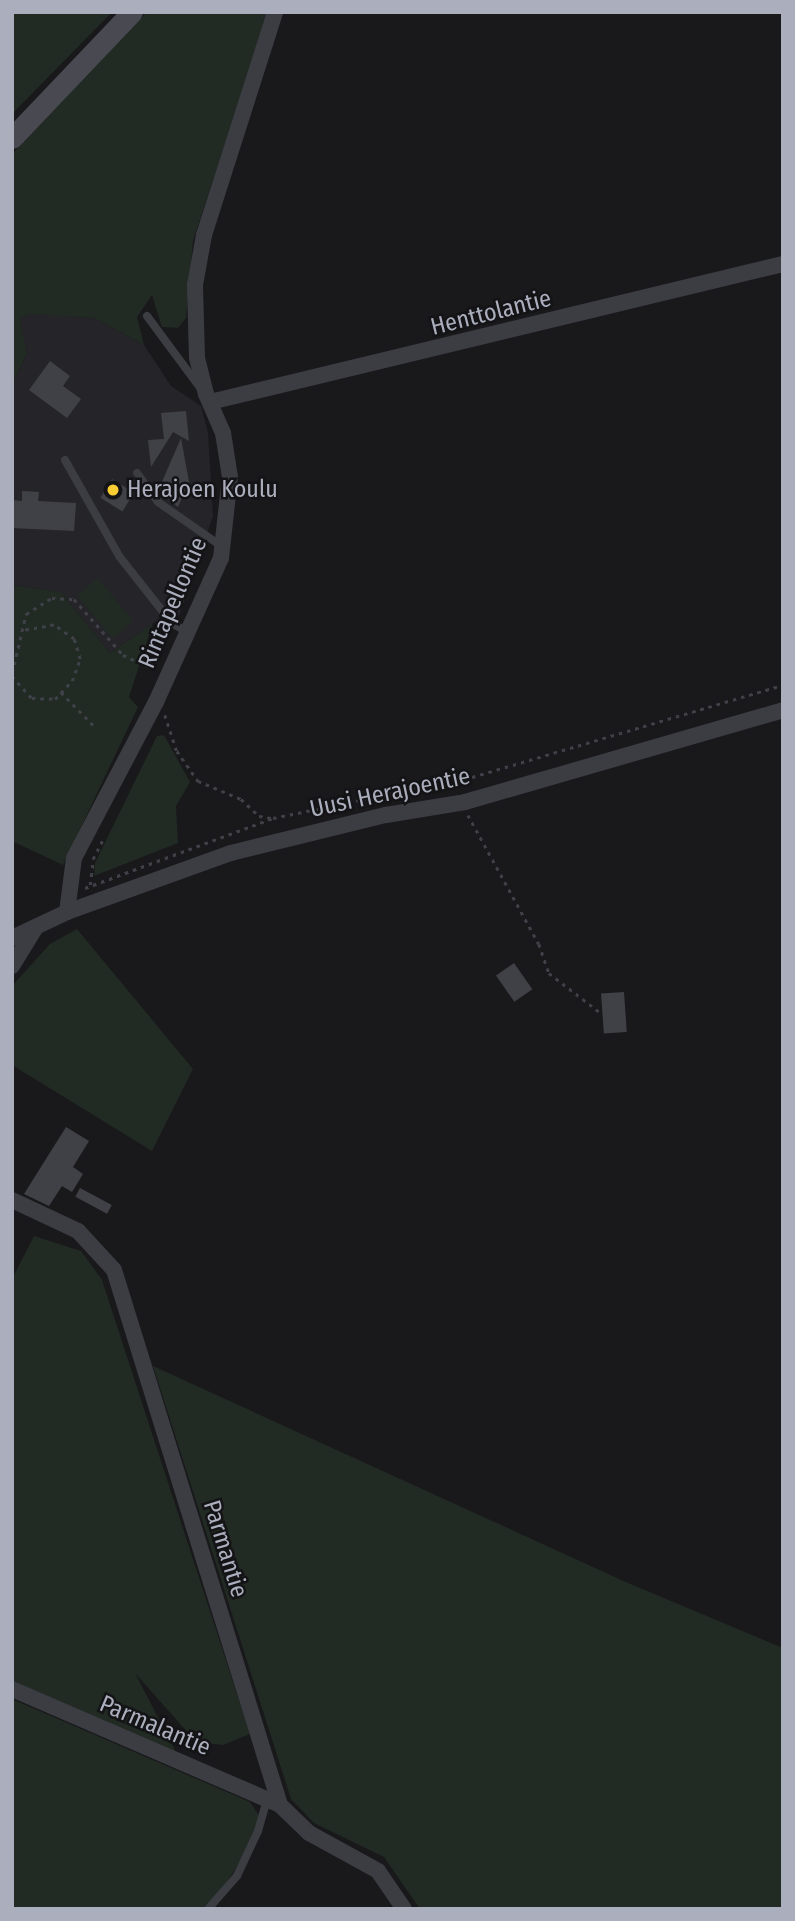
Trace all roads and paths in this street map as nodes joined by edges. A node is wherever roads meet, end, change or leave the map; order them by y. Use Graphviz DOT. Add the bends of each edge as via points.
graph roads {
  1 [pos="132,12"];
  2 [pos="275,12"];
  3 [pos="12,138"];
  4 [pos="783,264"];
  5 [pos="147,316"];
  6 [pos="208,398"];
  7 [pos="65,460"];
  8 [pos="137,473"];
  9 [pos="223,547"];
  10 [pos="21,632"];
  11 [pos="187,632"];
  12 [pos="149,667"];
  13 [pos="12,675"];
  14 [pos="783,685"];
  15 [pos="61,692"];
  16 [pos="162,709"];
  17 [pos="783,710"];
  18 [pos="95,727"];
  19 [pos="465,802"];
  20 [pos="273,818"];
  21 [pos="67,905"];
  22 [pos="36,927"];
  23 [pos="12,938"];
  24 [pos="12,965"];
  25 [pos="602,1014"];
  26 [pos="12,1200"];
  27 [pos="12,1689"];
  28 [pos="274,1801"];
  29 [pos="208,1909"];
  30 [pos="404,1909"];
  1 -- 3 [label="main road"];
  2 -- 6 [label="street, Rintapellontie" via="198,263 195,329"];
  4 -- 6 [label="street, Henttolantie"];
  5 -- 6 [label="lane"];
  6 -- 9 [label="street, Rintapellontie" via="223,433 230,477"];
  7 -- 11 [label="lane" via="119,556 163,613"];
  8 -- 9 [label="lane" via="158,502"];
  9 -- 11 [label="street, Rintapellontie"];
  10 -- 12 [label="path" via="26,614 35,608 52,598 74,599 123,655"];
  10 -- 13 [label="path"];
  10 -- 15 [label="path" via="54,625 74,639 80,660 72,681"];
  11 -- 21 [label="street, Rintapellontie" via="74,858"];
  13 -- 15 [label="path" via="32,698 55,699"];
  14 -- 20 [label="path" via="472,776"];
  15 -- 18 [label="path"];
  16 -- 20 [label="path" via="177,751 198,781 241,799 259,816"];
  17 -- 19 [label="street, Uusi Herajoentie"];
  19 -- 21 [label="street, Uusi Herajoentie" via="386,815 231,853"];
  19 -- 25 [label="path" via="539,944 549,973"];
  20 -- 21 [label="path" via="143,863"];
  21 -- 22 [label="street, Uusi Herajoentie"];
  22 -- 23 [label="street, Uusi Herajoentie"];
  22 -- 24 [label="street"];
  26 -- 28 [label="street, Parmantie" via="78,1231 114,1270"];
  27 -- 28 [label="street, Parmalantie"];
  28 -- 29 [label="lane" via="247,1857"];
  28 -- 30 [label="street, Parmantie" via="309,1833 378,1871"];
}
